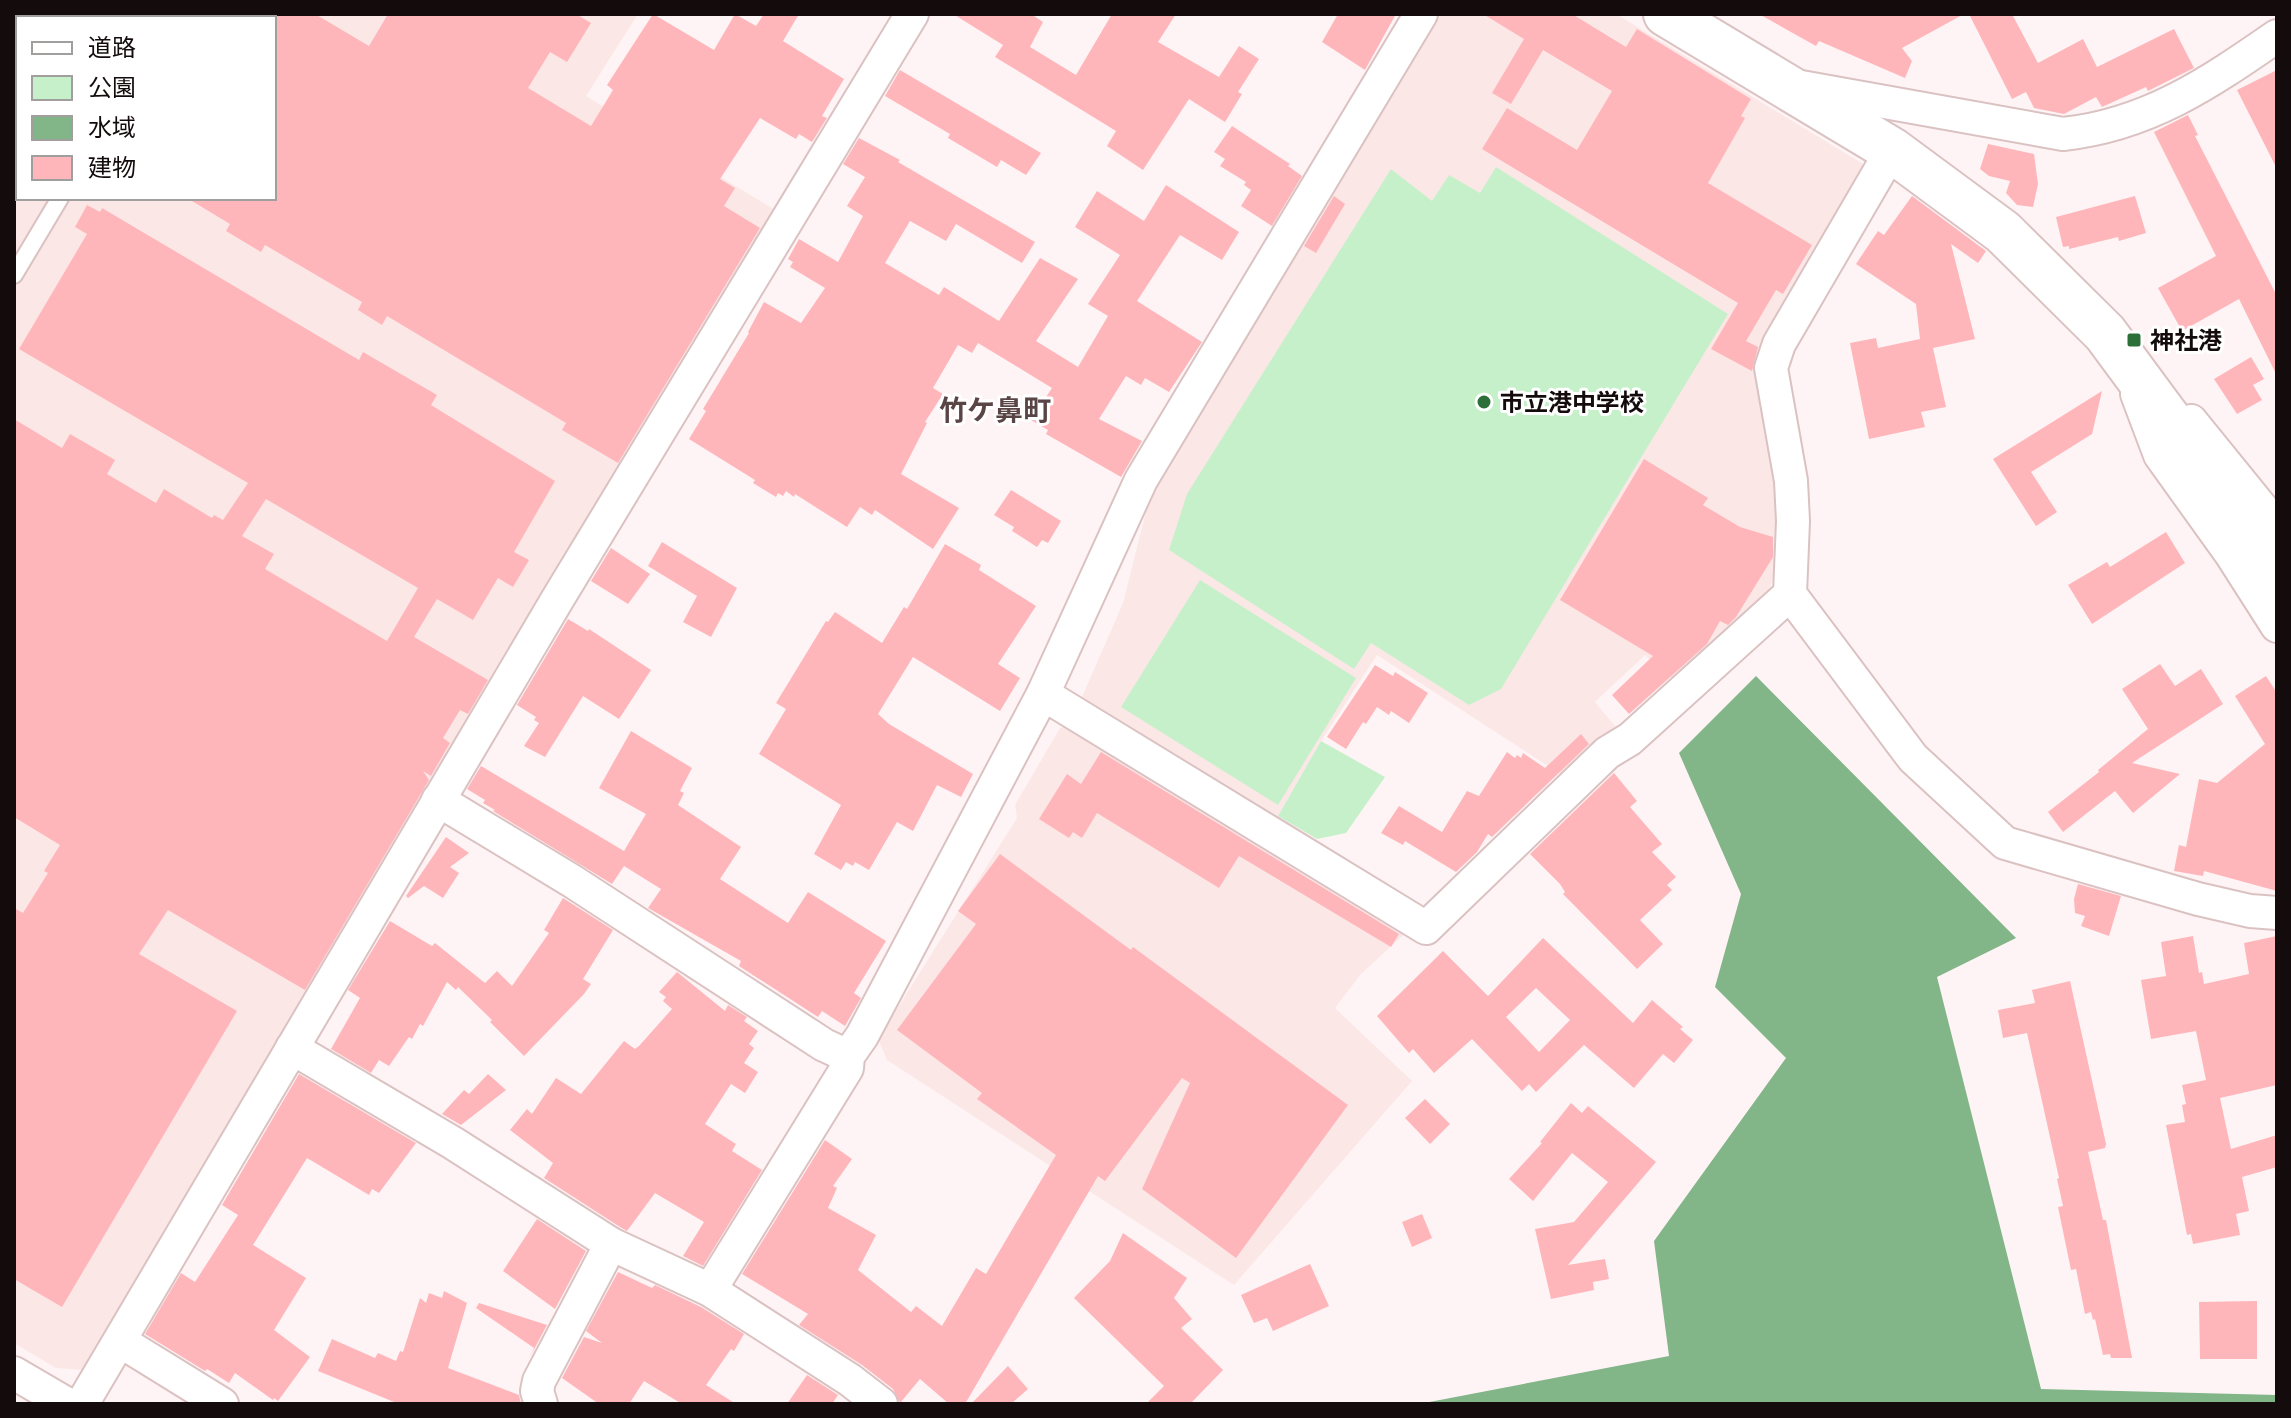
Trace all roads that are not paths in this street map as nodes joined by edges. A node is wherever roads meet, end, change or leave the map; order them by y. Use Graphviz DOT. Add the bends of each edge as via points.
graph roads {
  1 [pos="912,14"];
  2 [pos="1421,14"];
  3 [pos="1666,14"];
  4 [pos="2277,36"];
  5 [pos="1782,83"];
  6 [pos="1892,150"];
  7 [pos="59,200"];
  8 [pos="14,275"];
  9 [pos="2114,346"];
  10 [pos="2277,527"];
  11 [pos="2277,579"];
  12 [pos="1790,594"];
  13 [pos="2277,626"];
  14 [pos="1043,694"];
  15 [pos="438,800"];
  16 [pos="2277,913"];
  17 [pos="292,1048"];
  18 [pos="848,1056"];
  19 [pos="611,1244"];
  20 [pos="710,1290"];
  21 [pos="120,1341"];
  22 [pos="14,1373"];
  23 [pos="67,1404"];
  24 [pos="82,1404"];
  25 [pos="222,1404"];
  26 [pos="541,1404"];
  27 [pos="881,1404"];
  1 -- 15 [label="street"];
  2 -- 14 [label="street" via="1141,480"];
  3 -- 5 [label="main road"];
  4 -- 5 [label="street" via="2211,82 2136,119 2063,134"];
  5 -- 6 [label="main road"];
  6 -- 9 [label="main road" via="2003,232"];
  6 -- 12 [label="street" via="1779,344 1771,368 1791,481"];
  7 -- 8 [label="lane"];
  9 -- 10 [label="street" via="2185,413"];
  9 -- 11 [label="main road"];
  9 -- 13 [label="street" via="2160,455"];
  12 -- 14 [label="street" via="1630,739 1607,753 1426,928"];
  12 -- 16 [label="street" via="1913,758 2005,843 2198,899"];
  14 -- 18 [label="street"];
  15 -- 17 [label="street"];
  15 -- 18 [label="street"];
  17 -- 19 [label="street"];
  17 -- 21 [label="street"];
  18 -- 20 [label="street" via="847,1068"];
  19 -- 20 [label="street"];
  19 -- 26 [label="street" via="539,1381"];
  20 -- 27 [label="street"];
  21 -- 24 [label="street"];
  21 -- 25 [label="street"];
  22 -- 23 [label="street"];
}
